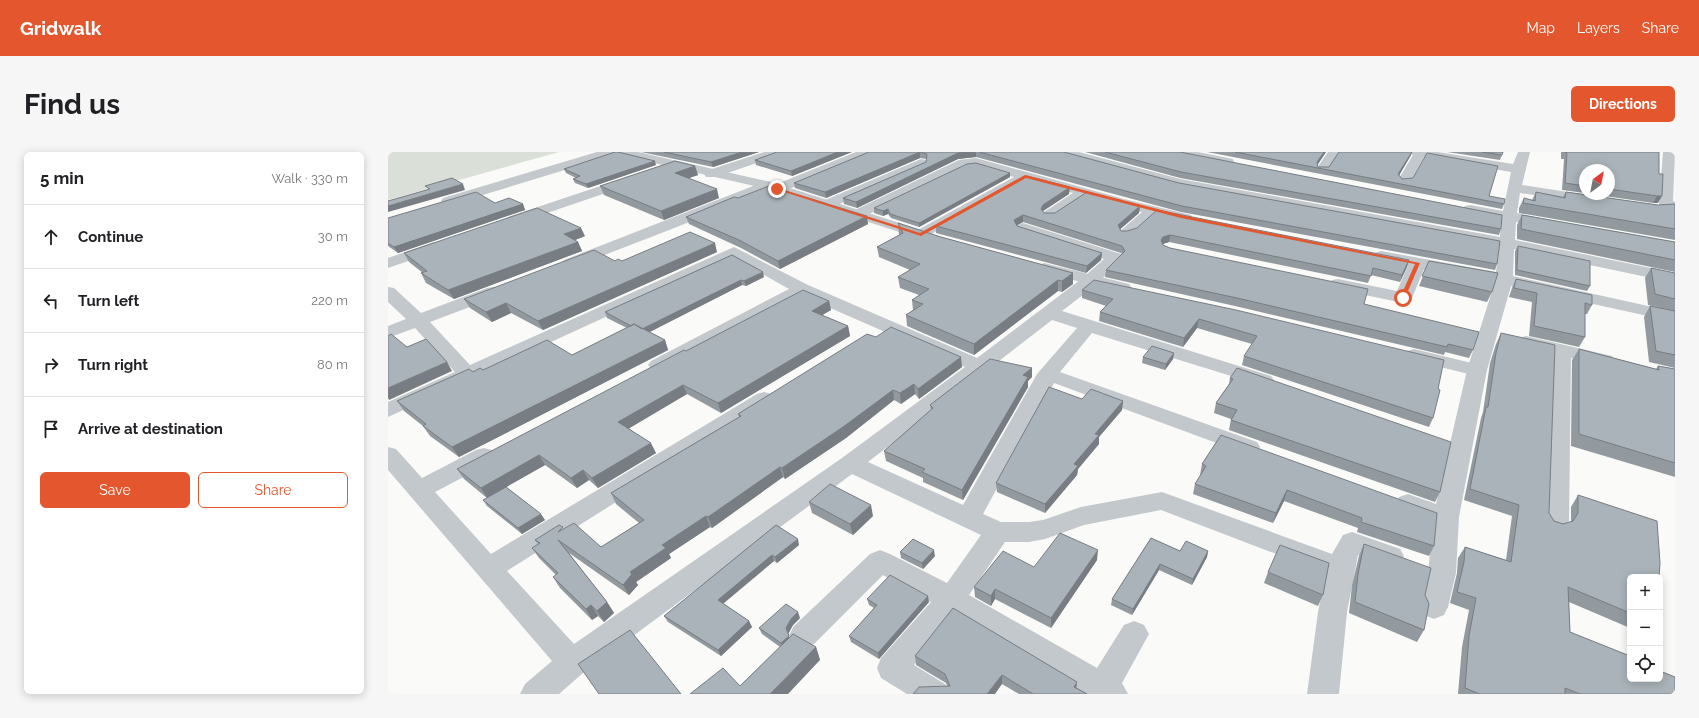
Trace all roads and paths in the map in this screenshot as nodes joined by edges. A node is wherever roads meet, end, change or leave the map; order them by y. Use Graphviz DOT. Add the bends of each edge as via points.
graph roads {
  1 [pos="610,152"];
  2 [pos="623,152"];
  3 [pos="776,152"];
  4 [pos="867,152"];
  5 [pos="1065,152"];
  6 [pos="1180,152"];
  7 [pos="1334,152"];
  8 [pos="1418,152"];
  9 [pos="1524,152"];
  10 [pos="1668,152"];
  11 [pos="675,159"];
  12 [pos="921,163"];
  13 [pos="1238,164"];
  14 [pos="649,169"];
  15 [pos="1518,169"];
  16 [pos="711,174"];
  17 [pos="1025,176"];
  18 [pos="1320,176"];
  19 [pos="1405,180"];
  20 [pos="771,187"];
  21 [pos="1514,188"];
  22 [pos="1084,192"];
  23 [pos="1607,202"];
  24 [pos="828,204"];
  25 [pos="434,205"];
  26 [pos="1454,206"];
  27 [pos="1665,207"];
  28 [pos="1153,210"];
  29 [pos="858,214"];
  30 [pos="1049,215"];
  31 [pos="1509,217"];
  32 [pos="1203,222"];
  33 [pos="501,224"];
  34 [pos="672,224"];
  35 [pos="1568,227"];
  36 [pos="1023,228"];
  37 [pos="692,233"];
  38 [pos="1126,233"];
  39 [pos="921,234"];
  40 [pos="941,241"];
  41 [pos="448,242"];
  42 [pos="713,243"];
  43 [pos="1506,243"];
  44 [pos="734,252"];
  45 [pos="1365,253"];
  46 [pos="388,263"];
  47 [pos="1418,263"];
  48 [pos="1029,264"];
  49 [pos="553,269"];
  50 [pos="1675,278"];
  51 [pos="1090,280"];
  52 [pos="1504,280"];
  53 [pos="1325,281"];
  54 [pos="509,286"];
  55 [pos="802,289"];
  56 [pos="388,292"];
  57 [pos="1142,292"];
  58 [pos="1049,313"];
  59 [pos="1675,317"];
  60 [pos="418,320"];
  61 [pos="884,325"];
  62 [pos="1089,326"];
  63 [pos="388,332"];
  64 [pos="864,337"];
  65 [pos="1500,337"];
  66 [pos="1561,350"];
  67 [pos="1402,352"];
  68 [pos="1622,364"];
  69 [pos="979,366"];
  70 [pos="1477,370"];
  71 [pos="642,373"];
  72 [pos="468,374"];
  73 [pos="1047,374"];
  74 [pos="1279,385"];
  75 [pos="783,387"];
  76 [pos="388,410"];
  77 [pos="503,446"];
  78 [pos="1267,454"];
  79 [pos="388,455"];
  80 [pos="850,464"];
  81 [pos="419,490"];
  82 [pos="1386,496"];
  83 [pos="1446,517"];
  84 [pos="968,518"];
  85 [pos="1556,524"];
  86 [pos="998,532"];
  87 [pos="1425,567"];
  88 [pos="1341,568"];
  89 [pos="488,569"];
  90 [pos="951,599"];
  91 [pos="1434,607"];
  92 [pos="1134,634"];
  93 [pos="804,635"];
  94 [pos="572,663"];
  95 [pos="1107,691"];
  96 [pos="536,694"];
  97 [pos="934,694"];
  98 [pos="1323,694"];
  1 -- 25 [label="street"];
  2 -- 14 [label="street"];
  3 -- 16 [label="street"];
  4 -- 20 [label="street"];
  5 -- 43 [label="street" via="1179,183"];
  6 -- 13 [label="street"];
  7 -- 18 [label="street"];
  8 -- 15 [label="street"];
  8 -- 19 [label="street"];
  9 -- 15 [label="street"];
  10 -- 27 [label="street"];
  11 -- 14 [label="street"];
  11 -- 16 [label="street"];
  12 -- 24 [label="street"];
  14 -- 33 [label="street"];
  15 -- 21 [label="street"];
  16 -- 20 [label="street"];
  17 -- 22 [label="street"];
  17 -- 29 [label="street" via="979,163 964,163"];
  17 -- 39 [label="street"];
  20 -- 24 [label="street"];
  20 -- 34 [label="street"];
  21 -- 23 [label="street"];
  21 -- 31 [label="street"];
  22 -- 28 [label="street"];
  22 -- 30 [label="street"];
  24 -- 29 [label="street"];
  26 -- 31 [label="street"];
  28 -- 32 [label="street"];
  28 -- 38 [label="street"];
  29 -- 39 [label="street"];
  31 -- 35 [label="street"];
  31 -- 43 [label="street"];
  34 -- 37 [label="street"];
  34 -- 49 [label="street"];
  36 -- 51 [label="street" via="1115,256"];
  39 -- 40 [label="street"];
  41 -- 46 [label="street"];
  42 -- 44 [label="street"];
  43 -- 50 [label="street"];
  43 -- 52 [label="street"];
  44 -- 55 [label="street"];
  44 -- 72 [label="street"];
  45 -- 47 [label="street"];
  47 -- 52 [label="street"];
  47 -- 53 [label="street" via="1403,298"];
  48 -- 51 [label="street"];
  51 -- 57 [label="street"];
  51 -- 58 [label="street"];
  52 -- 59 [label="street"];
  52 -- 65 [label="street"];
  54 -- 60 [label="street"];
  55 -- 61 [label="street"];
  55 -- 71 [label="street"];
  56 -- 60 [label="street"];
  58 -- 62 [label="street"];
  58 -- 69 [label="street"];
  60 -- 63 [label="street"];
  60 -- 72 [label="street"];
  61 -- 64 [label="street"];
  61 -- 69 [label="street"];
  62 -- 73 [label="street"];
  62 -- 74 [label="street"];
  65 -- 66 [label="street"];
  65 -- 70 [label="street"];
  66 -- 68 [label="street"];
  66 -- 85 [label="street"];
  67 -- 70 [label="street"];
  69 -- 80 [label="street"];
  70 -- 83 [label="street" via="1451,444"];
  72 -- 76 [label="street"];
  73 -- 78 [label="street"];
  73 -- 84 [label="street"];
  75 -- 89 [label="street"];
  77 -- 81 [label="street"];
  79 -- 81 [label="street"];
  80 -- 84 [label="street"];
  80 -- 94 [label="street"];
  81 -- 89 [label="street"];
  82 -- 83 [label="street"];
  83 -- 87 [label="street"];
  84 -- 86 [label="street"];
  86 -- 88 [label="street" via="1030,532 1081,516 1132,508 1162,500"];
  86 -- 90 [label="street"];
  87 -- 88 [label="street" via="1352,542 1346,548"];
  87 -- 91 [label="street"];
  88 -- 98 [label="street" via="1336,586"];
  89 -- 94 [label="street"];
  90 -- 93 [label="street" via="880,561"];
  90 -- 95 [label="street"];
  90 -- 97 [label="street" via="892,668"];
  92 -- 95 [label="street"];
  94 -- 96 [label="street"];
}
